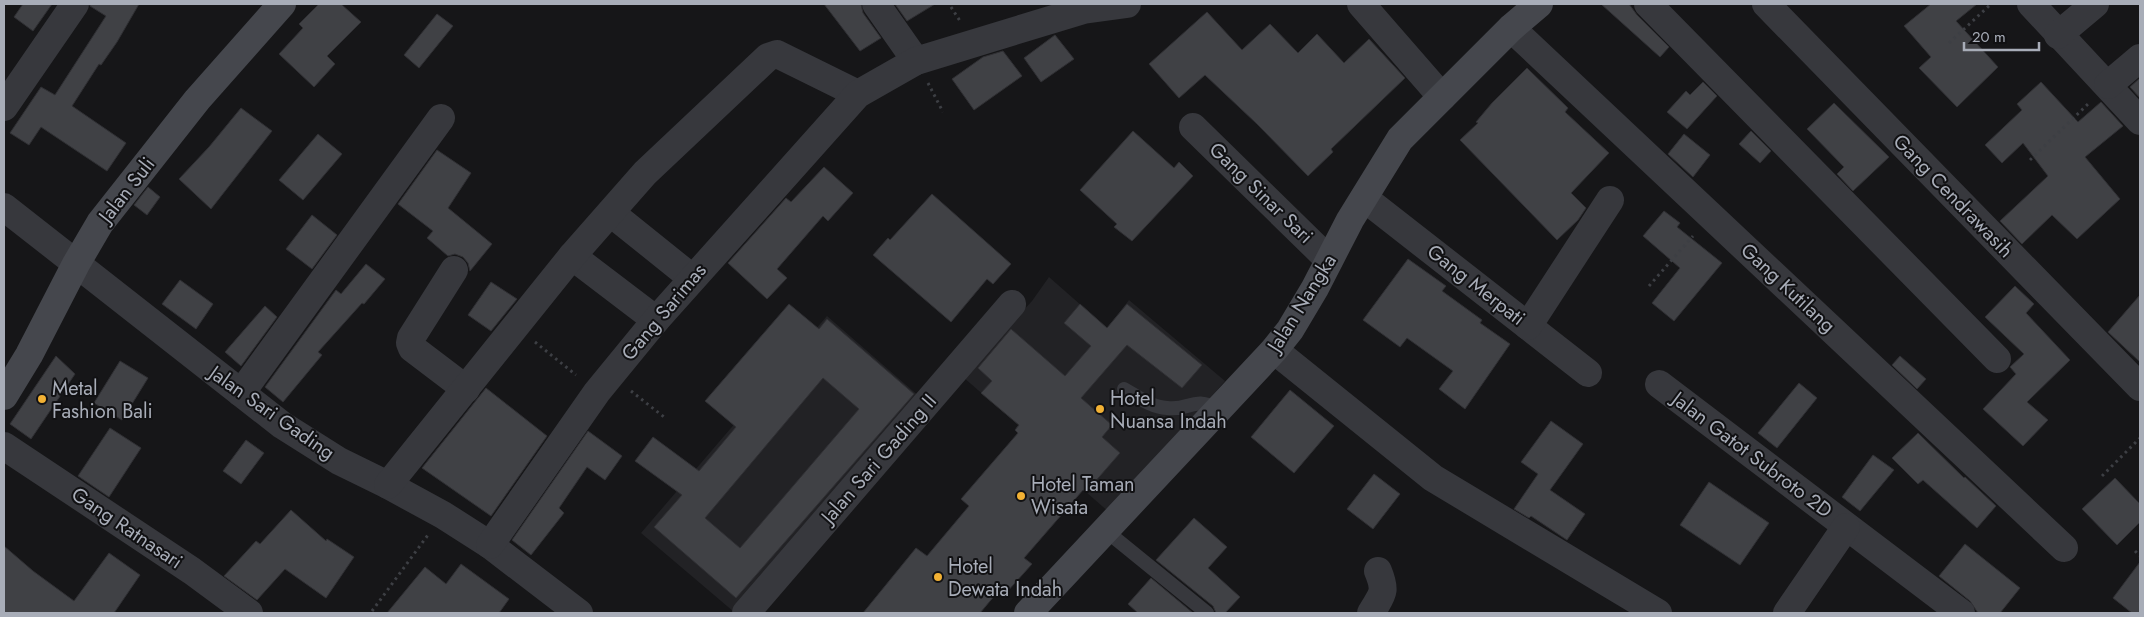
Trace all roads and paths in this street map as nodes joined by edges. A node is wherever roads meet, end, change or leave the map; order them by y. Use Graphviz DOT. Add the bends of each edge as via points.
graph roads {
  1 [pos="75,4"];
  2 [pos="282,4"];
  3 [pos="876,4"];
  4 [pos="1127,4"];
  5 [pos="1361,4"];
  6 [pos="1539,4"];
  7 [pos="1648,4"];
  8 [pos="1766,4"];
  9 [pos="1991,4"];
  10 [pos="2031,4"];
  11 [pos="2095,4"];
  12 [pos="1511,28"];
  13 [pos="2058,34"];
  14 [pos="1948,43"];
  15 [pos="2140,58"];
  16 [pos="916,61"];
  17 [pos="2108,85"];
  18 [pos="858,94"];
  19 [pos="1442,97"];
  20 [pos="4,107"];
  21 [pos="441,118"];
  22 [pos="2140,121"];
  23 [pos="1193,127"];
  24 [pos="2030,160"];
  25 [pos="1364,198"];
  26 [pos="1610,200"];
  27 [pos="4,206"];
  28 [pos="611,213"];
  29 [pos="1712,215"];
  30 [pos="572,256"];
  31 [pos="1330,260"];
  32 [pos="76,264"];
  33 [pos="454,270"];
  34 [pos="692,278"];
  35 [pos="1649,286"];
  36 [pos="1012,304"];
  37 [pos="656,320"];
  38 [pos="1528,326"];
  39 [pos="517,327"];
  40 [pos="1274,350"];
  41 [pos="1996,359"];
  42 [pos="1588,373"];
  43 [pos="604,384"];
  44 [pos="1659,384"];
  45 [pos="2140,387"];
  46 [pos="466,389"];
  47 [pos="1124,389"];
  48 [pos="241,394"];
  49 [pos="4,396"];
  50 [pos="1220,410"];
  51 [pos="664,417"];
  52 [pos="2140,438"];
  53 [pos="4,446"];
  54 [pos="2102,476"];
  55 [pos="388,485"];
  56 [pos="443,515"];
  57 [pos="1846,527"];
  58 [pos="1105,530"];
  59 [pos="490,545"];
  60 [pos="2064,548"];
  61 [pos="2135,551"];
  62 [pos="2140,556"];
  63 [pos="1378,571"];
  64 [pos="372,611"];
  65 [pos="249,613"];
  66 [pos="580,613"];
  67 [pos="746,613"];
  68 [pos="1028,613"];
  69 [pos="1207,613"];
  70 [pos="1371,613"];
  71 [pos="1658,613"];
  72 [pos="1787,613"];
  73 [pos="1961,613"];
  1 -- 20 [label="street"];
  2 -- 32 [label="main road, Jalan Suli" via="197,100 100,223"];
  3 -- 16 [label="street"];
  4 -- 16 [label="street, Gang Sarimas" via="1082,10"];
  5 -- 19 [label="street"];
  6 -- 12 [label="main road, Jalan Nangka"];
  7 -- 41 [label="street"];
  8 -- 45 [label="street, Gang Cendrawasih"];
  9 -- 14 [label="path"];
  10 -- 13 [label="street"];
  11 -- 13 [label="street"];
  12 -- 19 [label="main road, Jalan Nangka"];
  12 -- 29 [label="street, Gang Kutilang"];
  13 -- 17 [label="street"];
  15 -- 17 [label="street"];
  16 -- 18 [label="street, Gang Sarimas"];
  17 -- 22 [label="street"];
  17 -- 24 [label="path"];
  18 -- 28 [label="street" via="777,54 768,57 645,173"];
  18 -- 34 [label="street, Gang Sarimas"];
  19 -- 25 [label="main road, Jalan Nangka" via="1400,139"];
  21 -- 48 [label="street"];
  23 -- 31 [label="street, Gang Sinar Sari"];
  25 -- 31 [label="main road, Jalan Nangka"];
  25 -- 38 [label="street, Gang Merpati"];
  26 -- 38 [label="street"];
  27 -- 32 [label="street, Jalan Sari Gading"];
  28 -- 30 [label="street"];
  28 -- 34 [label="street"];
  29 -- 35 [label="path"];
  29 -- 60 [label="street, Gang Kutilang"];
  30 -- 37 [label="street"];
  30 -- 39 [label="street"];
  31 -- 40 [label="main road, Jalan Nangka" via="1290,330"];
  32 -- 48 [label="street, Jalan Sari Gading"];
  32 -- 49 [label="main road, Jalan Suli"];
  33 -- 46 [label="street" via="410,343 412,348"];
  34 -- 37 [label="street, Gang Sarimas"];
  36 -- 67 [label="street, Jalan Sari Gading II"];
  37 -- 43 [label="street, Gang Sarimas"];
  38 -- 42 [label="street, Gang Merpati"];
  39 -- 43 [label="path"];
  39 -- 46 [label="street"];
  40 -- 50 [label="main road, Jalan Nangka"];
  40 -- 71 [label="street" via="1433,478"];
  43 -- 51 [label="path"];
  43 -- 59 [label="street, Gang Sarimas"];
  44 -- 57 [label="street, Jalan Gatot Subroto 2D"];
  46 -- 55 [label="street"];
  47 -- 50 [label="lane" via="1151,405 1169,409 1201,402"];
  48 -- 55 [label="street, Jalan Sari Gading" via="315,447"];
  50 -- 58 [label="main road, Jalan Nangka"];
  52 -- 54 [label="path"];
  53 -- 65 [label="street, Gang Ratnasari" via="192,571"];
  55 -- 56 [label="street, Jalan Sari Gading"];
  56 -- 59 [label="street, Jalan Sari Gading"];
  56 -- 64 [label="path"];
  57 -- 72 [label="street, Jalan Gatot Subroto 2D"];
  57 -- 73 [label="street, Jalan Gatot Subroto 2D"];
  58 -- 68 [label="main road, Jalan Nangka"];
  58 -- 69 [label="lane"];
  59 -- 66 [label="street, Jalan Sari Gading"];
  61 -- 62 [label="path"];
  63 -- 70 [label="street" via="1384,586 1383,593"];
}
